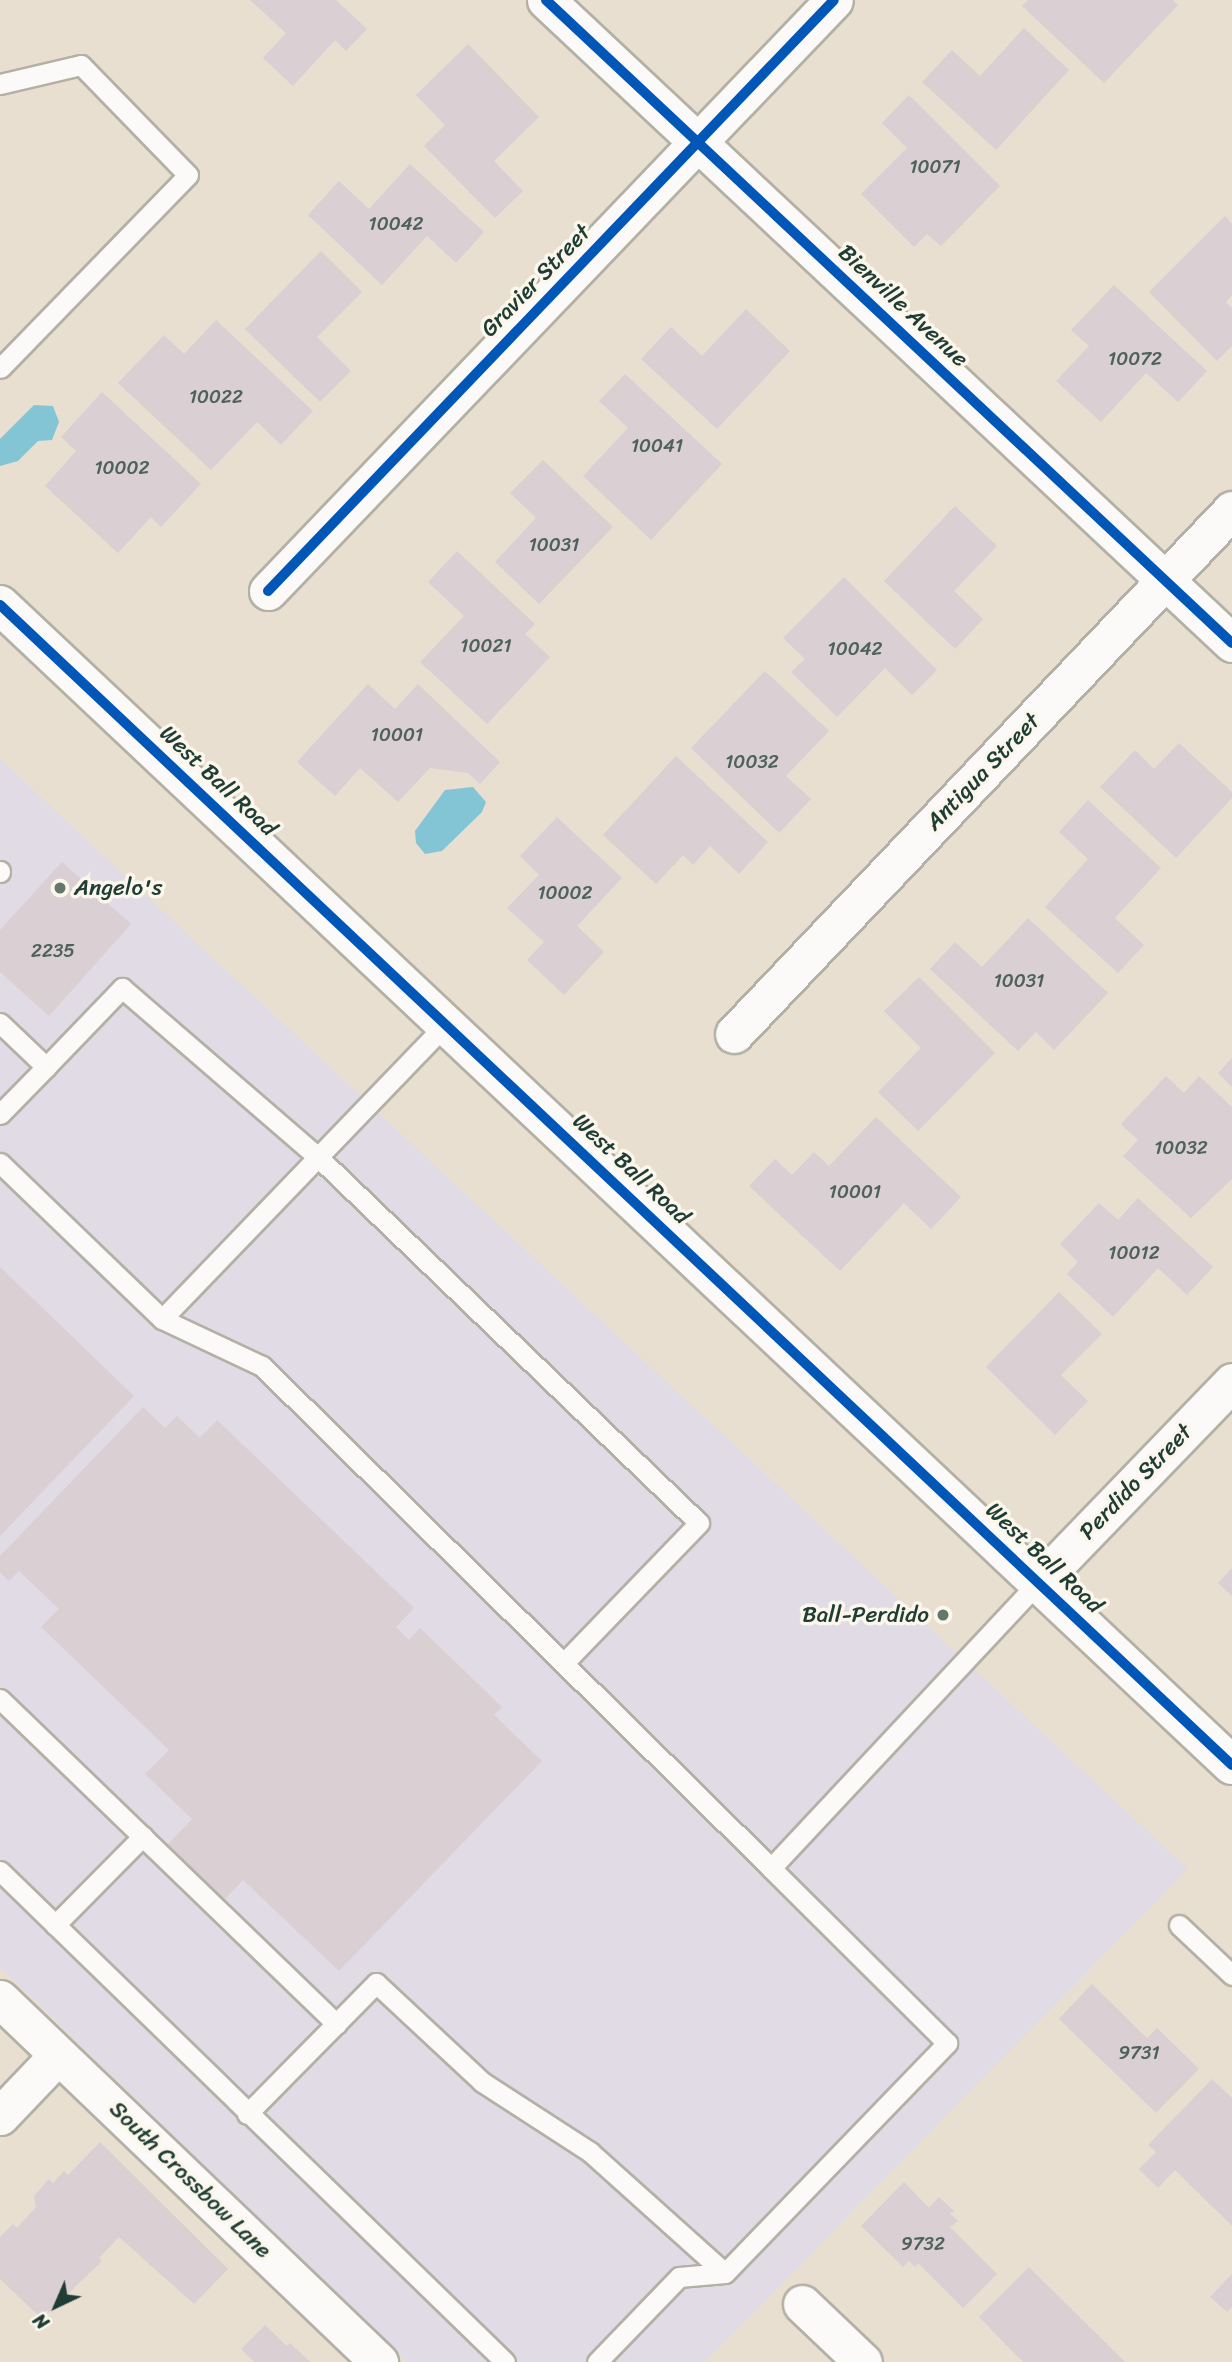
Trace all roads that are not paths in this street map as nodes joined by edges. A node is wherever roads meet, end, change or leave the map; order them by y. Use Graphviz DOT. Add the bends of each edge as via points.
graph roads {
  1 [pos="546,0"];
  2 [pos="834,0"];
  3 [pos="0,83"];
  4 [pos="698,143"];
  5 [pos="0,368"];
  6 [pos="1232,510"];
  7 [pos="1165,581"];
  8 [pos="268,591"];
  9 [pos="0,605"];
  10 [pos="1232,643"];
  11 [pos="0,1023"];
  12 [pos="446,1024"];
  13 [pos="734,1034"];
  14 [pos="46,1067"];
  15 [pos="0,1114"];
  16 [pos="318,1157"];
  17 [pos="0,1163"];
  18 [pos="162,1319"];
  19 [pos="1232,1382"];
  20 [pos="1039,1582"];
  21 [pos="564,1663"];
  22 [pos="0,1699"];
  23 [pos="1232,1765"];
  24 [pos="143,1836"];
  25 [pos="771,1868"];
  26 [pos="0,1871"];
  27 [pos="55,1925"];
  28 [pos="1179,1925"];
  29 [pos="1232,1975"];
  30 [pos="0,1999"];
  31 [pos="337,2024"];
  32 [pos="58,2055"];
  33 [pos="247,2114"];
  34 [pos="0,2116"];
  35 [pos="724,2273"];
  36 [pos="802,2304"];
  37 [pos="379,2362"];
  38 [pos="505,2362"];
  39 [pos="597,2362"];
  40 [pos="863,2362"];
  1 -- 4 [label="street, Bienville Avenue"];
  2 -- 4 [label="street, Gravier Street"];
  3 -- 5 [label="lane" via="80,65 188,175"];
  4 -- 7 [label="street, Bienville Avenue"];
  4 -- 8 [label="street, Gravier Street"];
  6 -- 7 [label="street, Antigua Street"];
  7 -- 10 [label="street, Bienville Avenue"];
  7 -- 13 [label="street, Antigua Street"];
  9 -- 12 [label="main road, West Ball Road"];
  11 -- 14 [label="lane"];
  12 -- 16 [label="lane"];
  12 -- 20 [label="main road, West Ball Road"];
  14 -- 15 [label="lane"];
  14 -- 16 [label="lane" via="122,988"];
  16 -- 18 [label="lane"];
  16 -- 21 [label="lane" via="699,1523"];
  17 -- 18 [label="lane"];
  18 -- 21 [label="lane" via="262,1366"];
  19 -- 20 [label="street, Perdido Street"];
  20 -- 23 [label="main road, West Ball Road"];
  20 -- 25 [label="lane"];
  21 -- 25 [label="lane"];
  22 -- 24 [label="lane"];
  24 -- 27 [label="lane"];
  24 -- 31 [label="lane"];
  25 -- 35 [label="lane" via="947,2043"];
  26 -- 27 [label="lane"];
  27 -- 33 [label="lane"];
  28 -- 29 [label="lane"];
  30 -- 32 [label="street, South Crossbow Lane"];
  31 -- 33 [label="lane"];
  31 -- 35 [label="lane" via="376,1983 482,2082 590,2152"];
  32 -- 34 [label="street"];
  32 -- 37 [label="street, South Crossbow Lane"];
  33 -- 38 [label="lane"];
  35 -- 39 [label="lane" via="679,2277"];
  36 -- 40 [label="street"];
}
